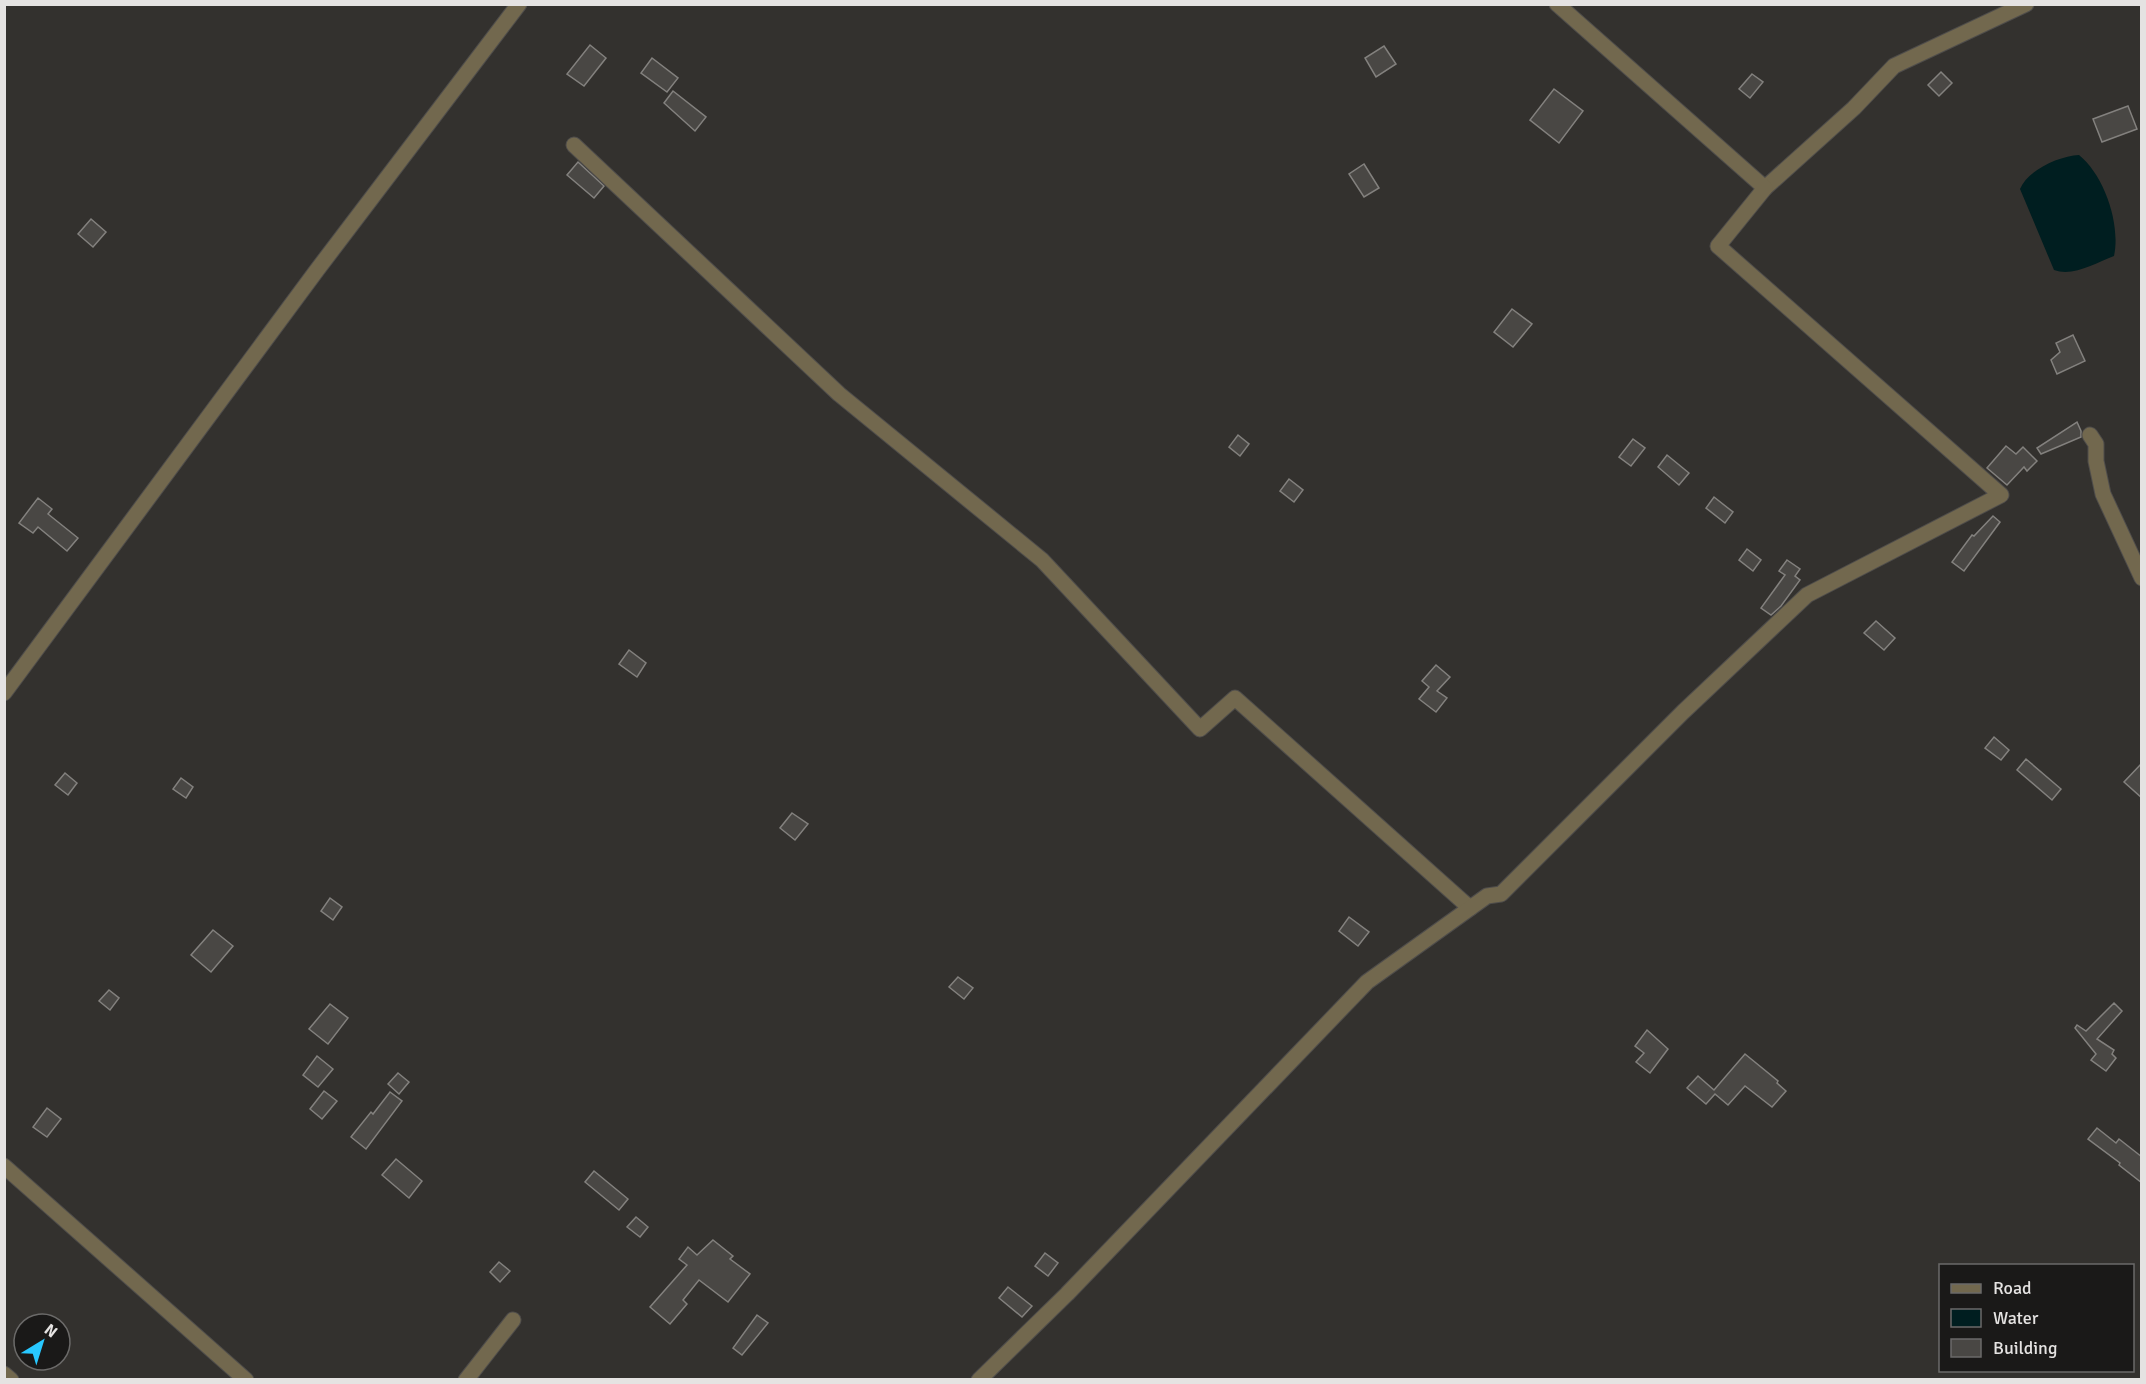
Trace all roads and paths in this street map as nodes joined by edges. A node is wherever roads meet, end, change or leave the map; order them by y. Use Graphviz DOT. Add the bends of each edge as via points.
graph roads {
  1 [pos="519,4"];
  2 [pos="1557,4"];
  3 [pos="2026,4"];
  4 [pos="574,145"];
  5 [pos="1765,188"];
  6 [pos="2090,435"];
  7 [pos="2142,578"];
  8 [pos="4,693"];
  9 [pos="1470,908"];
  10 [pos="4,1166"];
  11 [pos="513,1320"];
  12 [pos="4,1374"];
  13 [pos="11,1380"];
  14 [pos="246,1380"];
  15 [pos="466,1380"];
  16 [pos="979,1380"];
  1 -- 8 [label="street"];
  2 -- 5 [label="street"];
  3 -- 5 [label="street" via="1894,66 1854,108"];
  4 -- 9 [label="street" via="839,394 1042,560 1200,729 1235,698"];
  5 -- 9 [label="street" via="1718,246 2001,495 1807,596 1683,712 1501,894 1487,896"];
  6 -- 7 [label="street" via="2096,444 2103,494"];
  9 -- 16 [label="street" via="1367,982"];
  10 -- 14 [label="street"];
  11 -- 15 [label="street"];
  12 -- 13 [label="street"];
}
